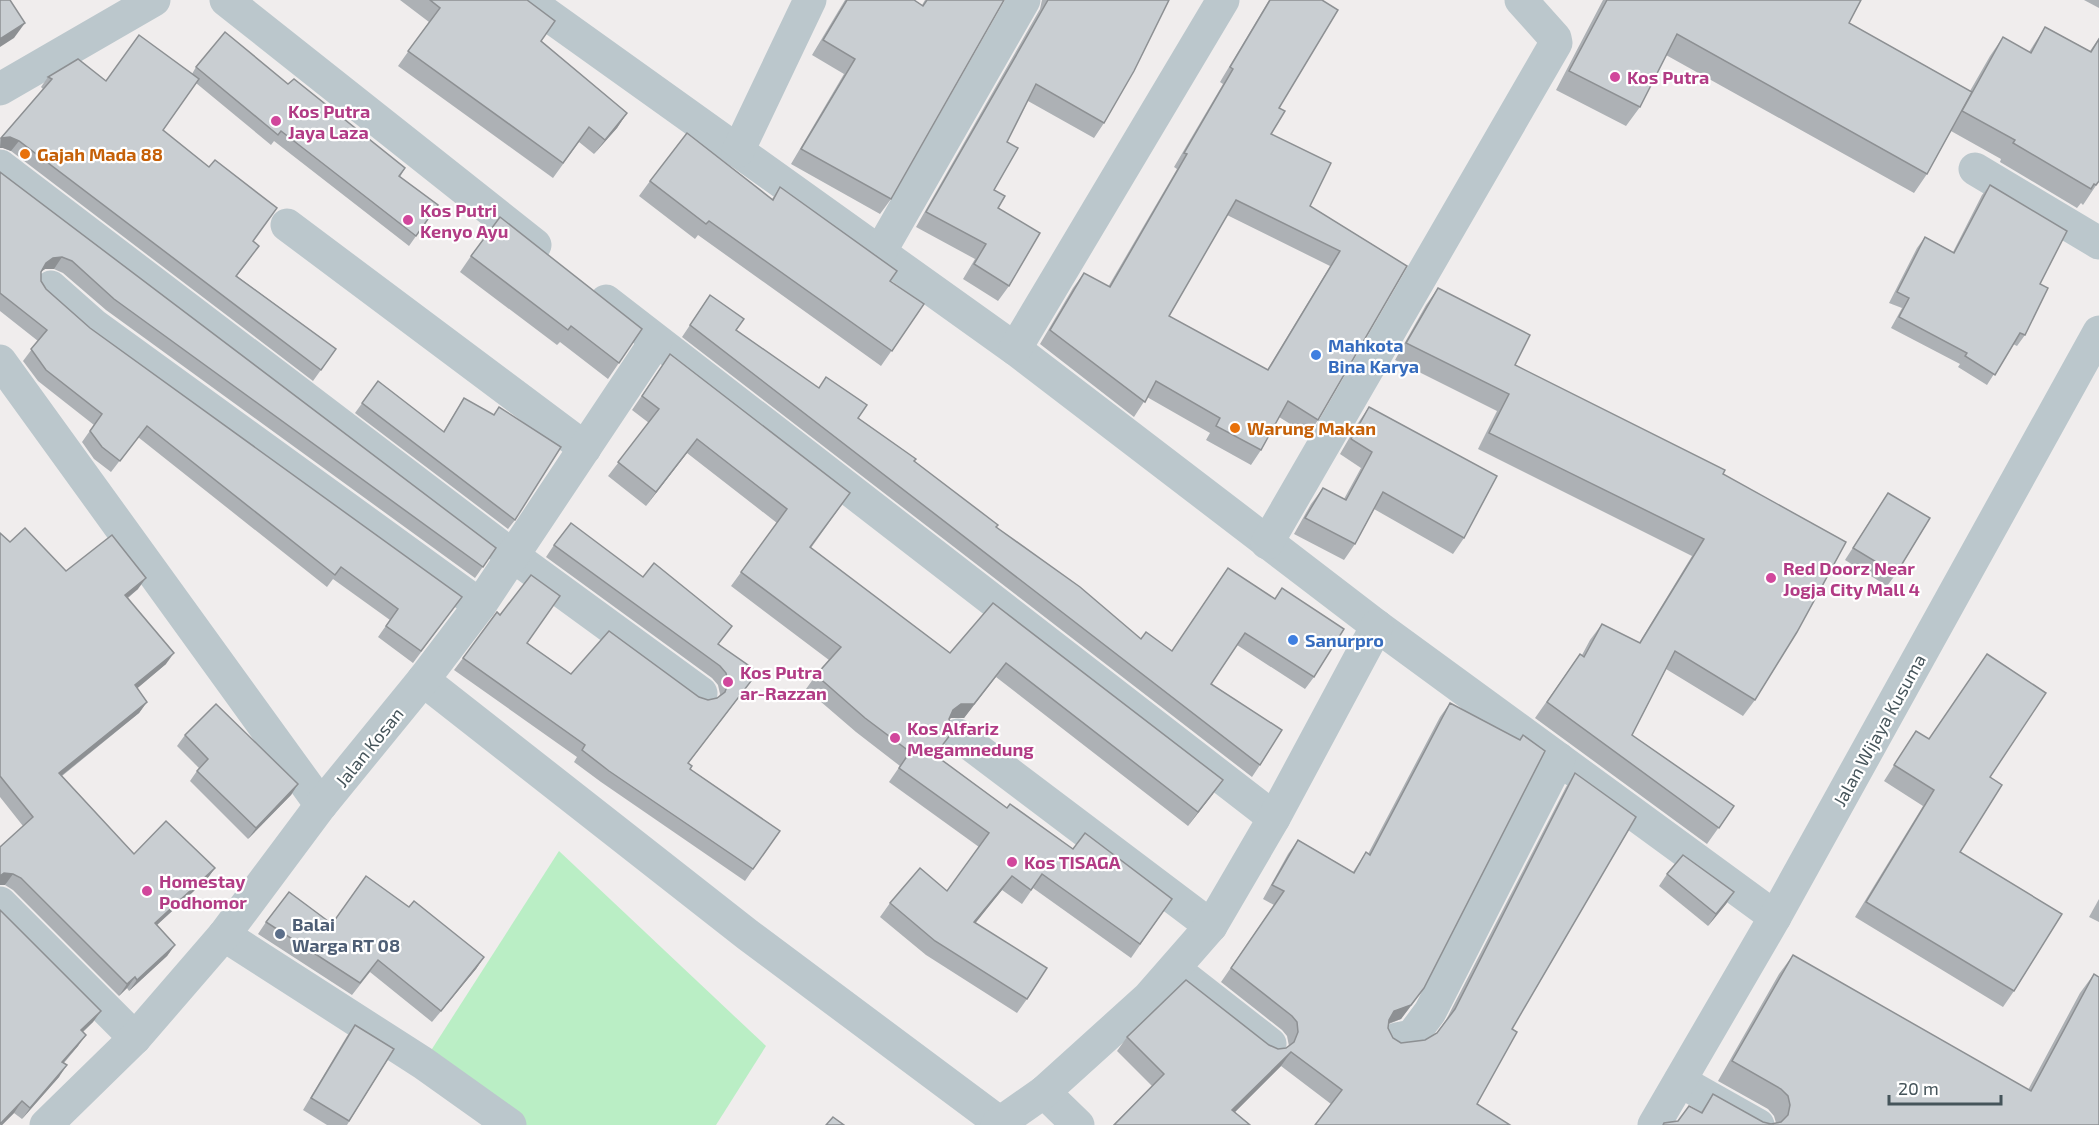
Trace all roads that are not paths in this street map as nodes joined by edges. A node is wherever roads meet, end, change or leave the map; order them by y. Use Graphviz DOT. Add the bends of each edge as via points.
graph roads {
  1 [pos="154,0"];
  2 [pos="226,0"];
  3 [pos="527,0"];
  4 [pos="810,0"];
  5 [pos="1024,0"];
  6 [pos="1223,0"];
  7 [pos="1521,0"];
  8 [pos="0,89"];
  9 [pos="738,151"];
  10 [pos="0,166"];
  11 [pos="1975,169"];
  12 [pos="287,225"];
  13 [pos="2099,243"];
  14 [pos="880,252"];
  15 [pos="51,287"];
  16 [pos="2099,332"];
  17 [pos="656,341"];
  18 [pos="1016,349"];
  19 [pos="4,377"];
  20 [pos="585,448"];
  21 [pos="1268,543"];
  22 [pos="513,556"];
  23 [pos="480,605"];
  24 [pos="1377,626"];
  25 [pos="423,680"];
  26 [pos="701,693"];
  27 [pos="958,735"];
  28 [pos="1559,759"];
  29 [pos="321,805"];
  30 [pos="1274,818"];
  31 [pos="0,903"];
  32 [pos="1775,917"];
  33 [pos="1211,926"];
  34 [pos="224,935"];
  35 [pos="1174,969"];
  36 [pos="135,1038"];
  37 [pos="1397,1038"];
  38 [pos="1270,1044"];
  39 [pos="1680,1081"];
  40 [pos="1044,1092"];
  41 [pos="998,1124"];
  42 [pos="46,1125"];
  43 [pos="510,1125"];
  44 [pos="1078,1125"];
  45 [pos="1654,1125"];
  46 [pos="1758,1125"];
  1 -- 8 [label="street"];
  2 -- 17 [label="street"];
  3 -- 9 [label="street"];
  4 -- 9 [label="street"];
  5 -- 14 [label="street"];
  6 -- 18 [label="street"];
  7 -- 21 [label="street" via="1556,43"];
  9 -- 14 [label="street"];
  10 -- 22 [label="street"];
  11 -- 13 [label="street"];
  12 -- 20 [label="street"];
  14 -- 18 [label="street"];
  15 -- 23 [label="street" via="94,325"];
  16 -- 32 [label="street, Jalan Wijaya Kusuma"];
  17 -- 20 [label="street, Jalan Kosan"];
  17 -- 30 [label="street"];
  18 -- 21 [label="street"];
  19 -- 29 [label="street" via="105,503"];
  20 -- 22 [label="street, Jalan Kosan"];
  21 -- 24 [label="street"];
  22 -- 23 [label="street, Jalan Kosan"];
  22 -- 26 [label="street"];
  23 -- 25 [label="street, Jalan Kosan"];
  24 -- 28 [label="street"];
  24 -- 30 [label="street"];
  25 -- 29 [label="street, Jalan Kosan"];
  25 -- 41 [label="street" via="748,935"];
  27 -- 33 [label="street"];
  28 -- 32 [label="street"];
  28 -- 37 [label="street" via="1430,1012 1412,1036"];
  29 -- 34 [label="street, Jalan Kosan"];
  30 -- 33 [label="street"];
  31 -- 36 [label="street"];
  32 -- 39 [label="street, Jalan Wijaya Kusuma"];
  33 -- 35 [label="street"];
  34 -- 36 [label="street, Jalan Kosan"];
  34 -- 43 [label="street" via="423,1063"];
  35 -- 38 [label="street"];
  35 -- 40 [label="street" via="1148,998"];
  36 -- 42 [label="street, Jalan Kosan"];
  39 -- 45 [label="street, Jalan Wijaya Kusuma"];
  39 -- 46 [label="street"];
  40 -- 41 [label="street"];
  40 -- 44 [label="street"];
}
